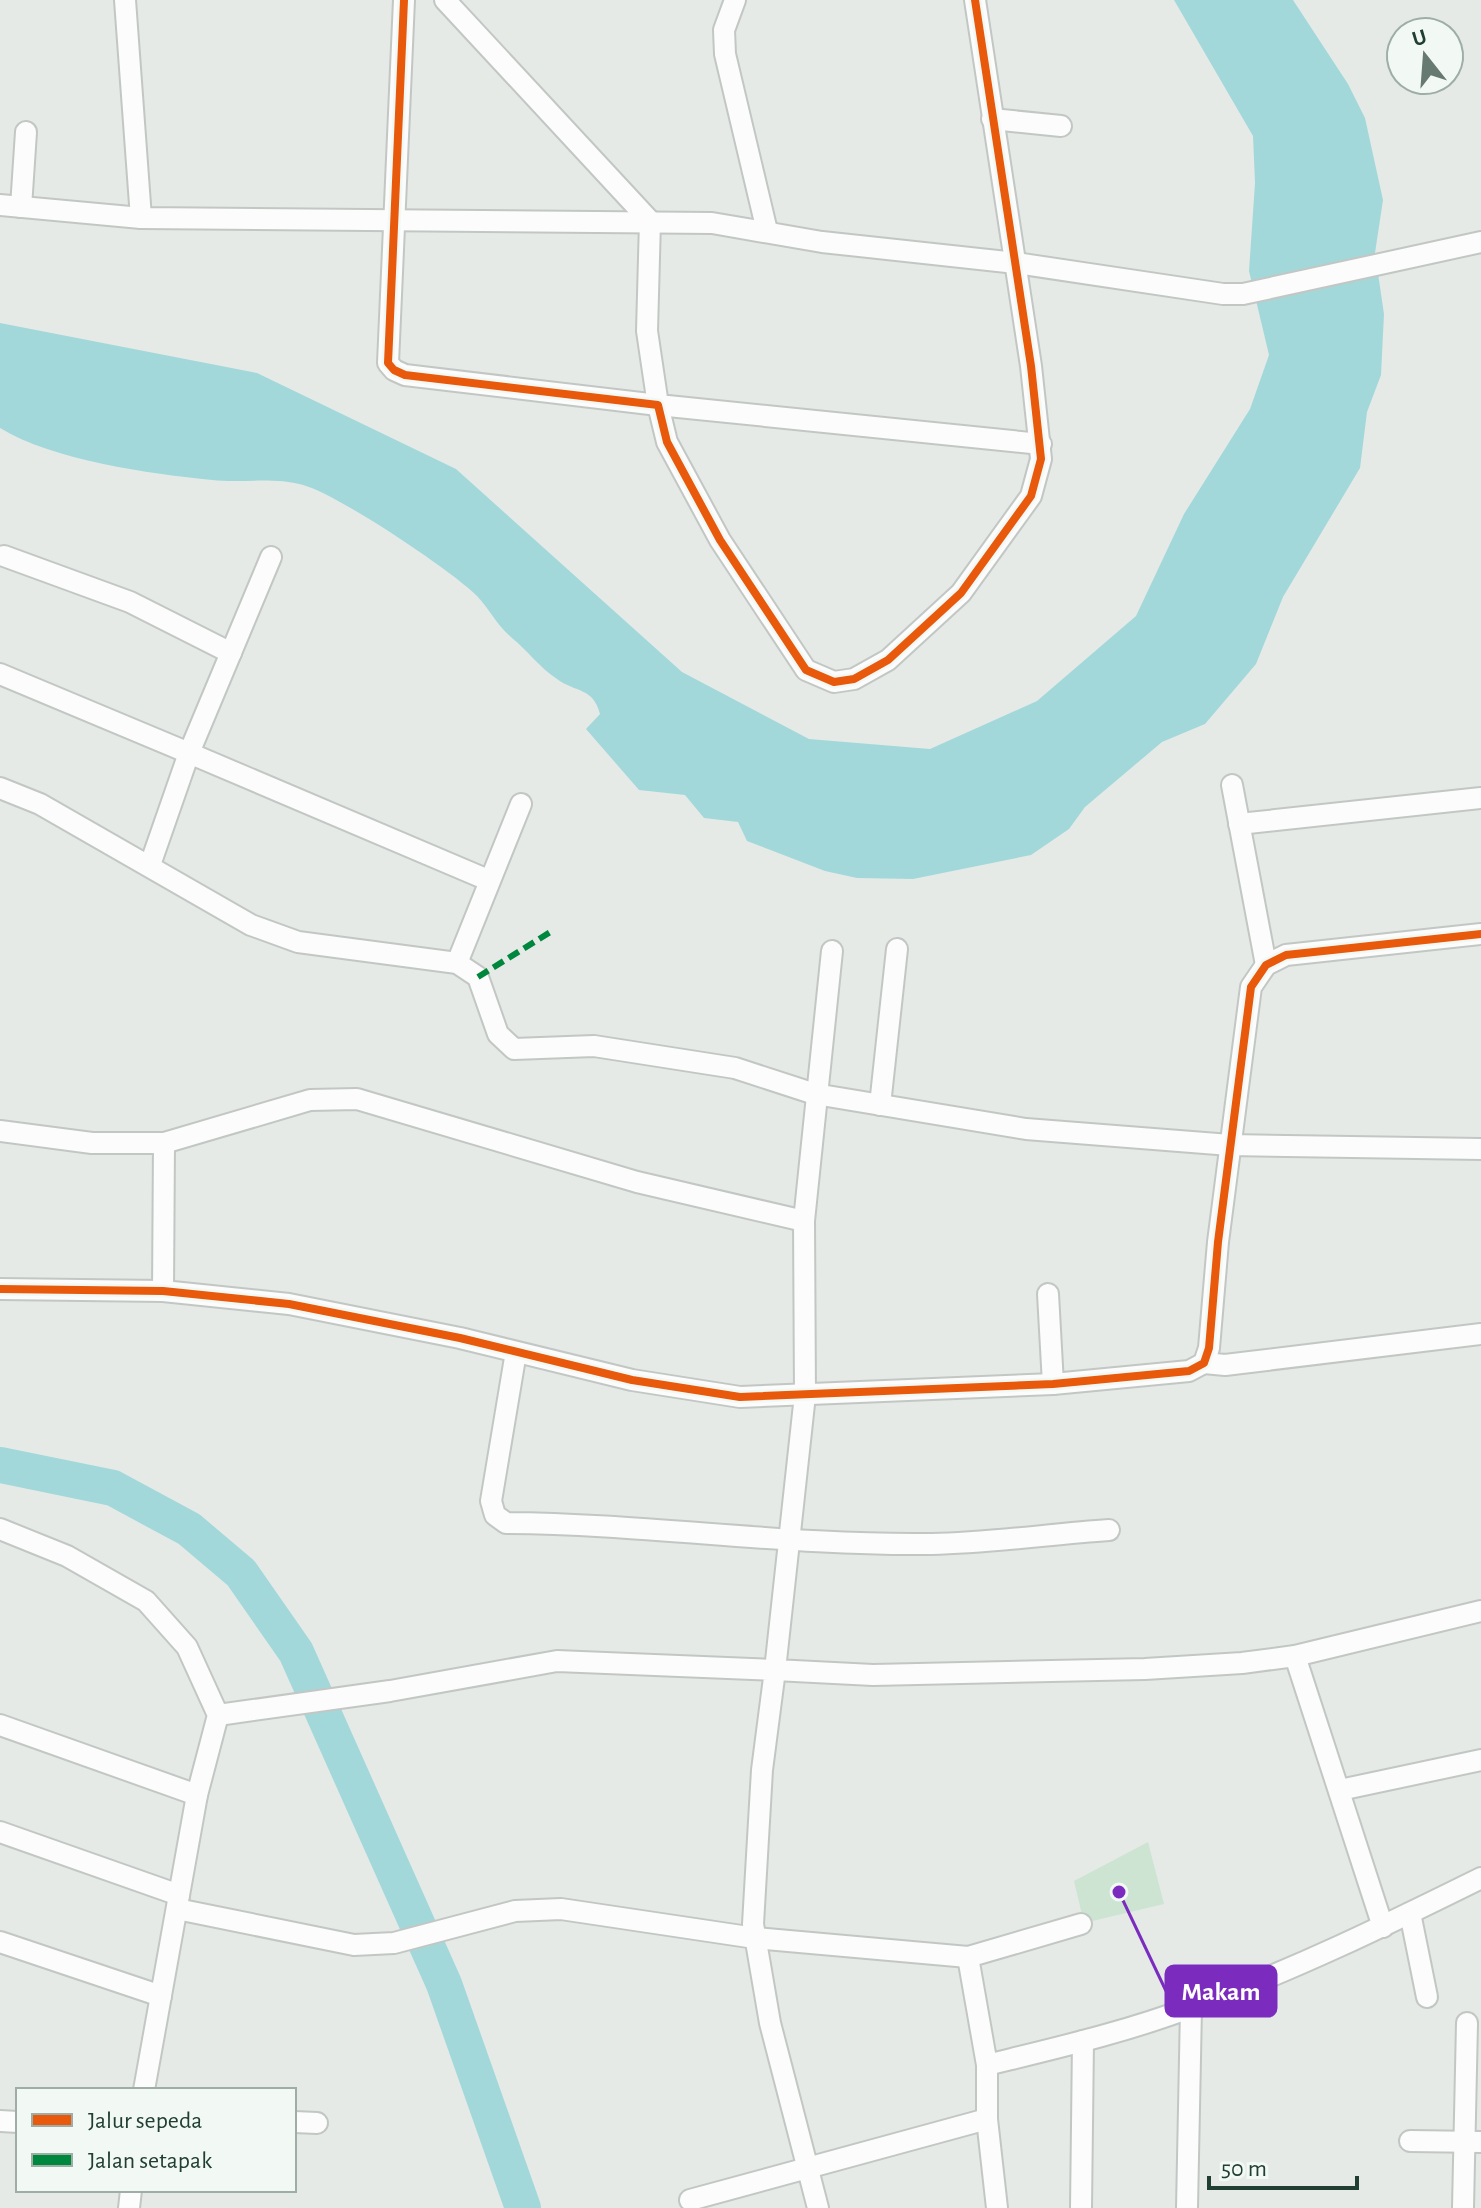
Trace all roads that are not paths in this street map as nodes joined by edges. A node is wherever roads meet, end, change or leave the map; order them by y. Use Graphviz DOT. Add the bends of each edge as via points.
graph roads {
  1 [pos="125,0"];
  2 [pos="404,0"];
  3 [pos="445,0"];
  4 [pos="735,0"];
  5 [pos="975,0"];
  6 [pos="992,119"];
  7 [pos="1061,126"];
  8 [pos="26,132"];
  9 [pos="10,206"];
  10 [pos="141,218"];
  11 [pos="395,221"];
  12 [pos="650,221"];
  13 [pos="767,231"];
  14 [pos="1481,242"];
  15 [pos="1016,263"];
  16 [pos="658,405"];
  17 [pos="1041,444"];
  18 [pos="4,556"];
  19 [pos="271,557"];
  20 [pos="231,653"];
  21 [pos="0,674"];
  22 [pos="189,753"];
  23 [pos="1232,785"];
  24 [pos="0,788"];
  25 [pos="1481,798"];
  26 [pos="521,804"];
  27 [pos="1239,824"];
  28 [pos="150,865"];
  29 [pos="488,880"];
  30 [pos="1481,934"];
  31 [pos="897,949"];
  32 [pos="832,951"];
  33 [pos="457,963"];
  34 [pos="1266,965"];
  35 [pos="815,1094"];
  36 [pos="880,1105"];
  37 [pos="0,1131"];
  38 [pos="164,1143"];
  39 [pos="1230,1145"];
  40 [pos="1481,1149"];
  41 [pos="804,1221"];
  42 [pos="0,1289"];
  43 [pos="163,1291"];
  44 [pos="1048,1294"];
  45 [pos="1481,1334"];
  46 [pos="516,1352"];
  47 [pos="1204,1363"];
  48 [pos="1053,1384"];
  49 [pos="805,1395"];
  50 [pos="0,1529"];
  51 [pos="1109,1530"];
  52 [pos="790,1538"];
  53 [pos="1481,1611"];
  54 [pos="1295,1656"];
  55 [pos="775,1670"];
  56 [pos="218,1715"];
  57 [pos="0,1725"];
  58 [pos="1481,1760"];
  59 [pos="1340,1790"];
  60 [pos="197,1795"];
  61 [pos="0,1832"];
  62 [pos="1481,1878"];
  63 [pos="178,1902"];
  64 [pos="1410,1913"];
  65 [pos="1081,1924"];
  66 [pos="1383,1927"];
  67 [pos="755,1938"];
  68 [pos="0,1942"];
  69 [pos="968,1957"];
  70 [pos="161,1996"];
  71 [pos="1427,1997"];
  72 [pos="1191,2008"];
  73 [pos="1467,2023"];
  74 [pos="1083,2041"];
  75 [pos="987,2065"];
  76 [pos="144,2088"];
  77 [pos="987,2119"];
  78 [pos="296,2122"];
  79 [pos="317,2123"];
  80 [pos="1410,2141"];
  81 [pos="1473,2142"];
  82 [pos="810,2168"];
  83 [pos="690,2200"];
  84 [pos="818,2208"];
  85 [pos="997,2208"];
  86 [pos="1081,2208"];
  87 [pos="1187,2208"];
  88 [pos="1463,2208"];
  1 -- 10 [label="street"];
  2 -- 11 [label="street"];
  3 -- 12 [label="street"];
  4 -- 13 [label="street" via="724,30 725,54"];
  5 -- 6 [label="street"];
  6 -- 7 [label="street"];
  6 -- 15 [label="street"];
  8 -- 9 [label="street"];
  9 -- 10 [label="street"];
  10 -- 11 [label="street"];
  11 -- 12 [label="street"];
  11 -- 16 [label="street" via="387,345 394,370"];
  12 -- 13 [label="street"];
  12 -- 16 [label="street" via="647,331"];
  13 -- 15 [label="street"];
  14 -- 15 [label="street" via="1243,294"];
  15 -- 17 [label="street"];
  16 -- 17 [label="street"];
  16 -- 17 [label="street" via="667,442 720,540 806,670 834,682 854,679 888,660 961,593 1031,496"];
  18 -- 20 [label="street" via="130,602"];
  19 -- 20 [label="street"];
  20 -- 22 [label="street"];
  21 -- 22 [label="street"];
  22 -- 28 [label="street"];
  22 -- 29 [label="street"];
  23 -- 27 [label="street"];
  24 -- 28 [label="street" via="40,804"];
  25 -- 27 [label="street"];
  26 -- 29 [label="street"];
  27 -- 34 [label="street"];
  28 -- 33 [label="street" via="251,925 298,942"];
  29 -- 33 [label="street"];
  30 -- 34 [label="street" via="1286,955"];
  31 -- 36 [label="street"];
  32 -- 35 [label="street"];
  33 -- 35 [label="street" via="478,977 498,1034 514,1049 594,1046 735,1068"];
  34 -- 39 [label="street" via="1251,987"];
  35 -- 36 [label="street"];
  35 -- 41 [label="street"];
  36 -- 39 [label="street" via="1026,1129"];
  37 -- 38 [label="street" via="92,1143"];
  38 -- 41 [label="street" via="310,1100 357,1099 637,1182"];
  38 -- 43 [label="street"];
  39 -- 40 [label="street"];
  39 -- 47 [label="street"];
  41 -- 49 [label="street"];
  42 -- 43 [label="street"];
  43 -- 46 [label="street" via="289,1304"];
  44 -- 48 [label="street"];
  45 -- 47 [label="street" via="1225,1365"];
  46 -- 49 [label="street" via="632,1380 740,1397"];
  46 -- 52 [label="street" via="491,1501 495,1515 506,1523"];
  47 -- 48 [label="street" via="1189,1371"];
  48 -- 49 [label="street"];
  49 -- 52 [label="street"];
  50 -- 56 [label="street" via="67,1556 146,1601 187,1647"];
  51 -- 52 [label="street" via="933,1544"];
  52 -- 55 [label="street"];
  53 -- 54 [label="street"];
  54 -- 55 [label="street" via="1145,1669 873,1675"];
  54 -- 59 [label="street"];
  55 -- 56 [label="street" via="557,1661"];
  55 -- 67 [label="street" via="762,1770"];
  56 -- 60 [label="street"];
  57 -- 60 [label="street"];
  58 -- 59 [label="street"];
  59 -- 66 [label="street"];
  60 -- 63 [label="street"];
  61 -- 63 [label="street"];
  62 -- 64 [label="street"];
  63 -- 67 [label="street" via="354,1945 394,1943 515,1911 561,1909"];
  63 -- 70 [label="street"];
  64 -- 66 [label="street"];
  64 -- 71 [label="street"];
  65 -- 69 [label="street"];
  66 -- 72 [label="street"];
  67 -- 69 [label="street"];
  67 -- 82 [label="street" via="770,2023"];
  68 -- 70 [label="street"];
  69 -- 75 [label="street"];
  70 -- 76 [label="street"];
  72 -- 74 [label="street"];
  72 -- 87 [label="street"];
  73 -- 81 [label="street"];
  74 -- 75 [label="street"];
  74 -- 86 [label="street"];
  75 -- 77 [label="street"];
  77 -- 82 [label="street"];
  77 -- 85 [label="street"];
  78 -- 79 [label="street"];
  80 -- 81 [label="street"];
  81 -- 88 [label="street"];
  82 -- 83 [label="street"];
  82 -- 84 [label="street"];
}
